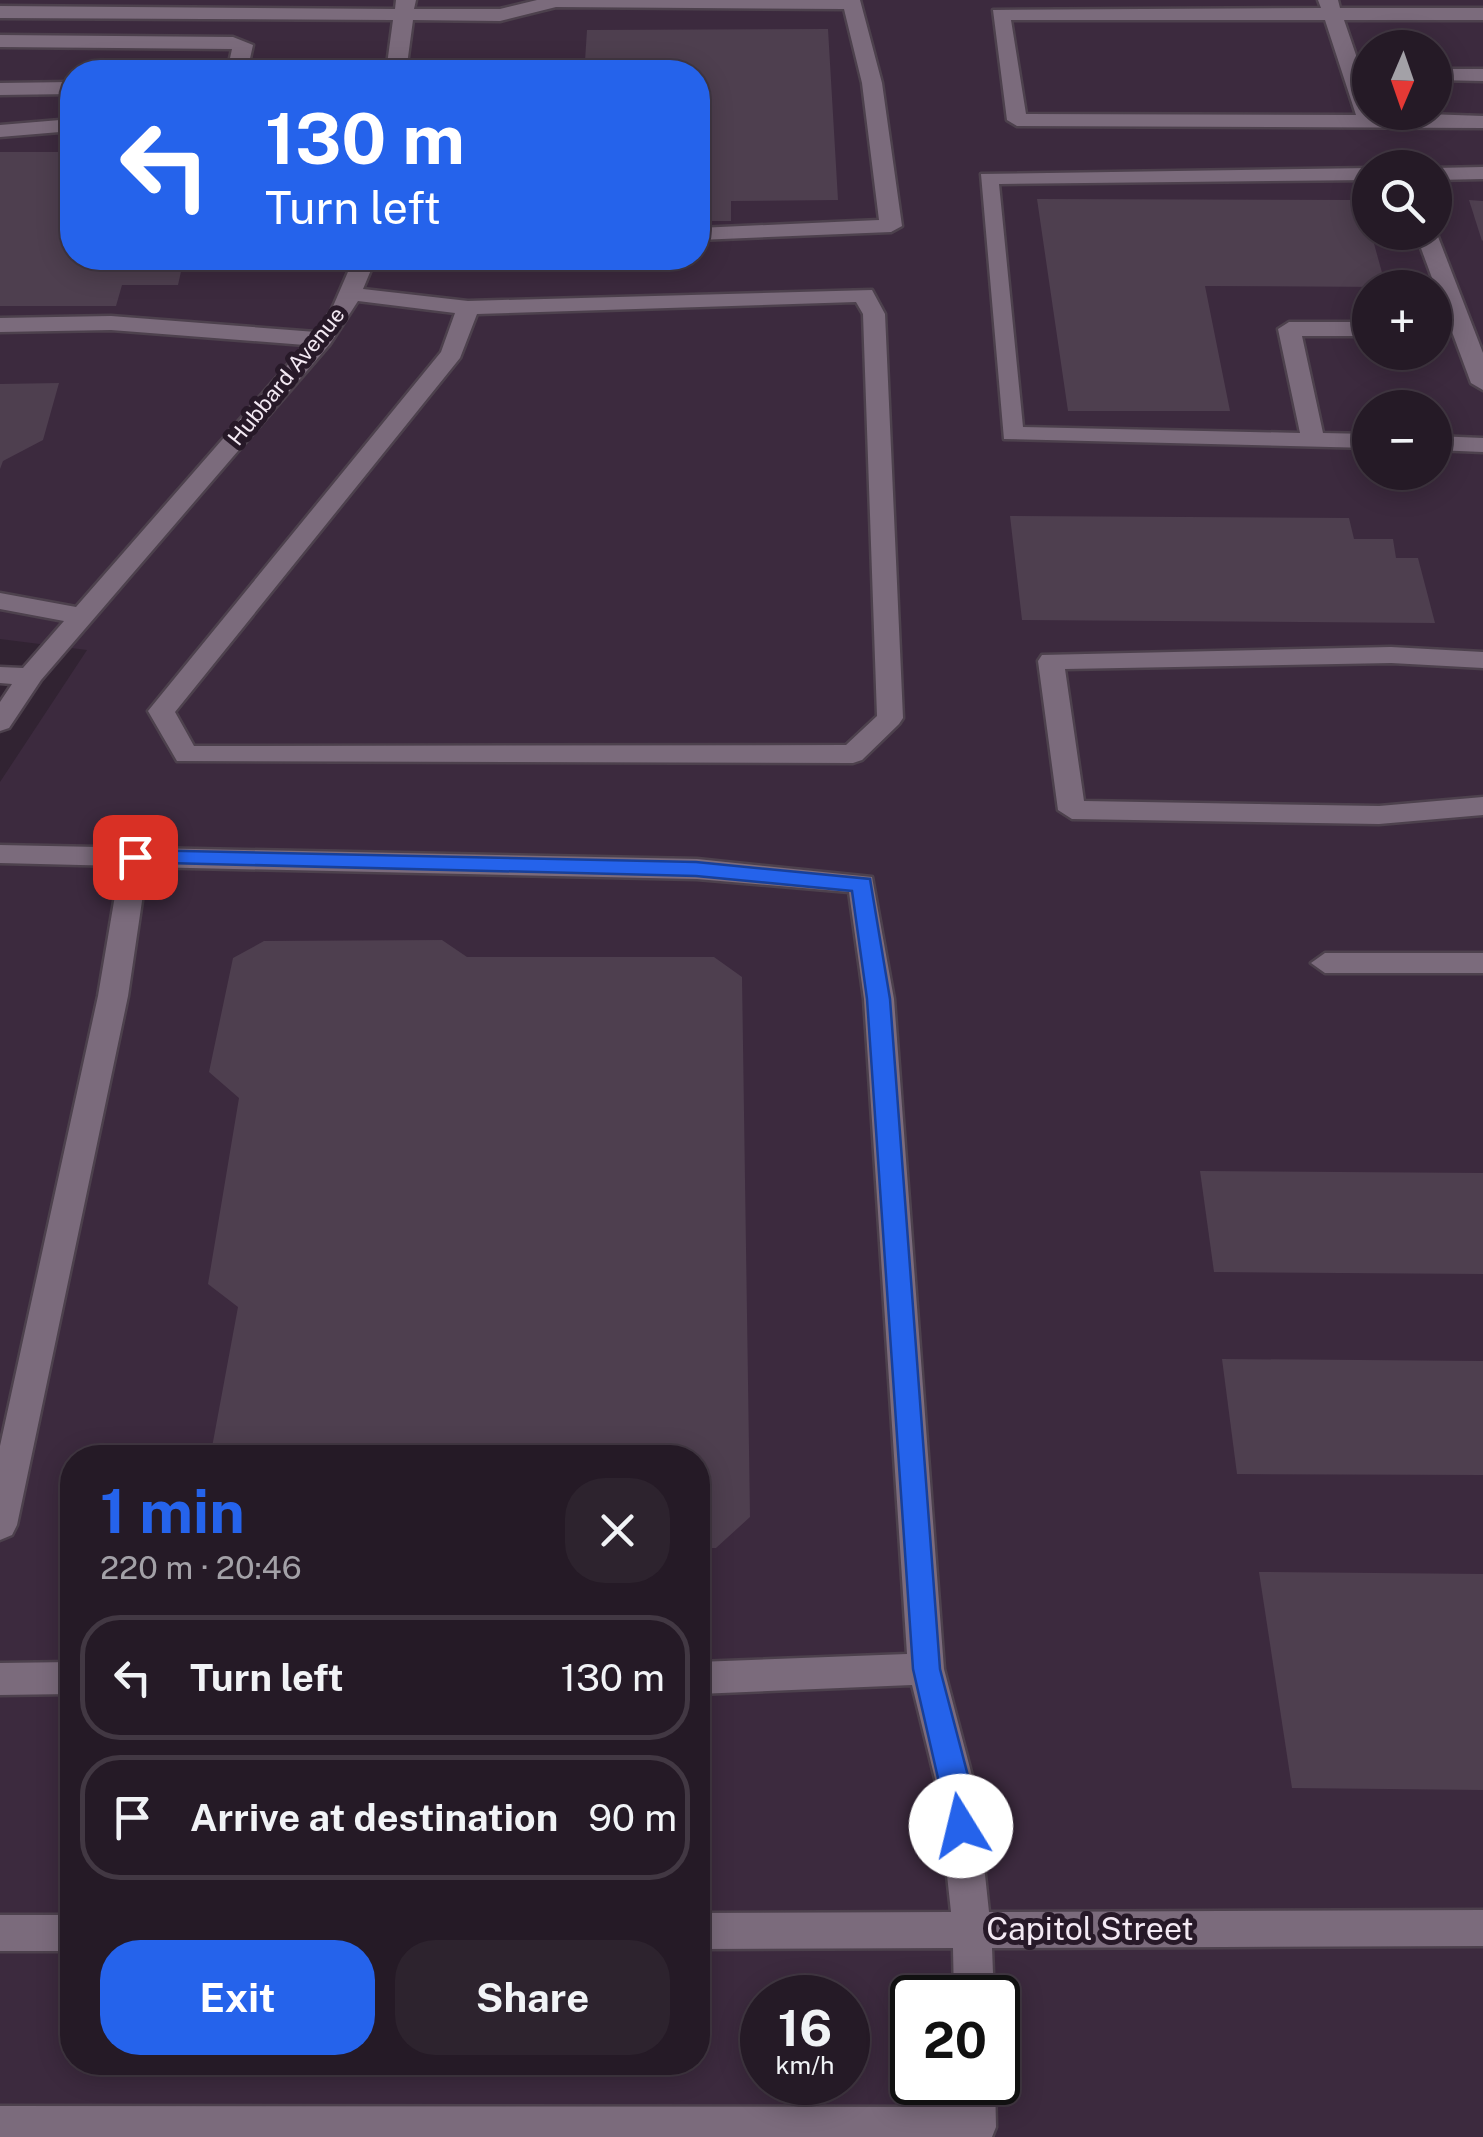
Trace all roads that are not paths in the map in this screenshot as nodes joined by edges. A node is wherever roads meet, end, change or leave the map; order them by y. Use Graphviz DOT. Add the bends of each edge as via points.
graph roads {
  1 [pos="42,6"];
  2 [pos="405,7"];
  3 [pos="1223,7"];
  4 [pos="1330,7"];
  5 [pos="0,12"];
  6 [pos="1483,14"];
  7 [pos="0,41"];
  8 [pos="30,42"];
  9 [pos="239,60"];
  10 [pos="398,60"];
  11 [pos="1352,73"];
  12 [pos="1483,75"];
  13 [pos="60,88"];
  14 [pos="0,89"];
  15 [pos="1452,89"];
  16 [pos="1452,98"];
  17 [pos="1352,121"];
  18 [pos="1483,122"];
  19 [pos="60,126"];
  20 [pos="0,131"];
  21 [pos="1483,173"];
  22 [pos="1352,174"];
  23 [pos="1452,174"];
  24 [pos="710,234"];
  25 [pos="1435,250"];
  26 [pos="360,270"];
  27 [pos="351,294"];
  28 [pos="468,308"];
  29 [pos="0,325"];
  30 [pos="1352,329"];
  31 [pos="1473,330"];
  32 [pos="322,339"];
  33 [pos="1483,384"];
  34 [pos="1314,440"];
  35 [pos="1352,441"];
  36 [pos="1452,444"];
  37 [pos="1483,445"];
  38 [pos="0,601"];
  39 [pos="83,616"];
  40 [pos="1483,660"];
  41 [pos="0,674"];
  42 [pos="30,678"];
  43 [pos="0,722"];
  44 [pos="1483,806"];
  45 [pos="0,854"];
  46 [pos="135,857"];
  47 [pos="1325,962"];
  48 [pos="1483,962"];
  49 [pos="0,1525"];
  50 [pos="926,1669"];
  51 [pos="60,1678"];
  52 [pos="710,1678"];
  53 [pos="0,1679"];
  54 [pos="1483,1928"];
  55 [pos="972,1930"];
  56 [pos="710,1931"];
  57 [pos="0,1933"];
  58 [pos="60,1933"];
  59 [pos="973,1975"];
  60 [pos="976,2105"];
  61 [pos="0,2126"];
  62 [pos="869,2132"];
  1 -- 2 [label="street"];
  1 -- 5 [label="street"];
  1 -- 8 [label="street"];
  2 -- 10 [label="street"];
  2 -- 24 [label="street" via="500,15 556,1 852,3 872,82 891,226"];
  3 -- 4 [label="street"];
  3 -- 17 [label="street" via="1000,14 1016,120"];
  4 -- 6 [label="street" via="1419,22"];
  4 -- 11 [label="street"];
  7 -- 8 [label="street"];
  8 -- 9 [label="street" via="233,42 243,45"];
  12 -- 15 [label="street"];
  13 -- 14 [label="street"];
  16 -- 18 [label="street"];
  19 -- 20 [label="street"];
  21 -- 23 [label="street"];
  22 -- 34 [label="street" via="988,178 1012,434"];
  25 -- 31 [label="street"];
  26 -- 27 [label="street, Hubbard Avenue"];
  27 -- 28 [label="street"];
  27 -- 32 [label="street, Hubbard Avenue"];
  28 -- 28 [label="street" via="864,294 874,314 890,718 854,754 186,755 162,711 452,353"];
  29 -- 32 [label="street" via="111,324"];
  30 -- 34 [label="street" via="1289,329"];
  31 -- 33 [label="street"];
  32 -- 39 [label="street, Hubbard Avenue"];
  34 -- 35 [label="street"];
  36 -- 37 [label="street"];
  38 -- 39 [label="street"];
  39 -- 42 [label="street, Hubbard Avenue"];
  40 -- 44 [label="street" via="1391,655 1051,661 1072,810 1379,816"];
  41 -- 42 [label="street"];
  42 -- 43 [label="street, Hubbard Avenue"];
  45 -- 46 [label="street"];
  46 -- 49 [label="street" via="113,996"];
  46 -- 50 [label="street" via="696,869 862,884 878,999"];
  47 -- 48 [label="street"];
  50 -- 52 [label="street"];
  50 -- 55 [label="street" via="958,1791"];
  51 -- 53 [label="street"];
  54 -- 55 [label="street, Capitol Street"];
  55 -- 56 [label="street, Capitol Street"];
  55 -- 59 [label="street"];
  57 -- 58 [label="street"];
  60 -- 62 [label="street" via="976,2127"];
  61 -- 62 [label="street"];
}
